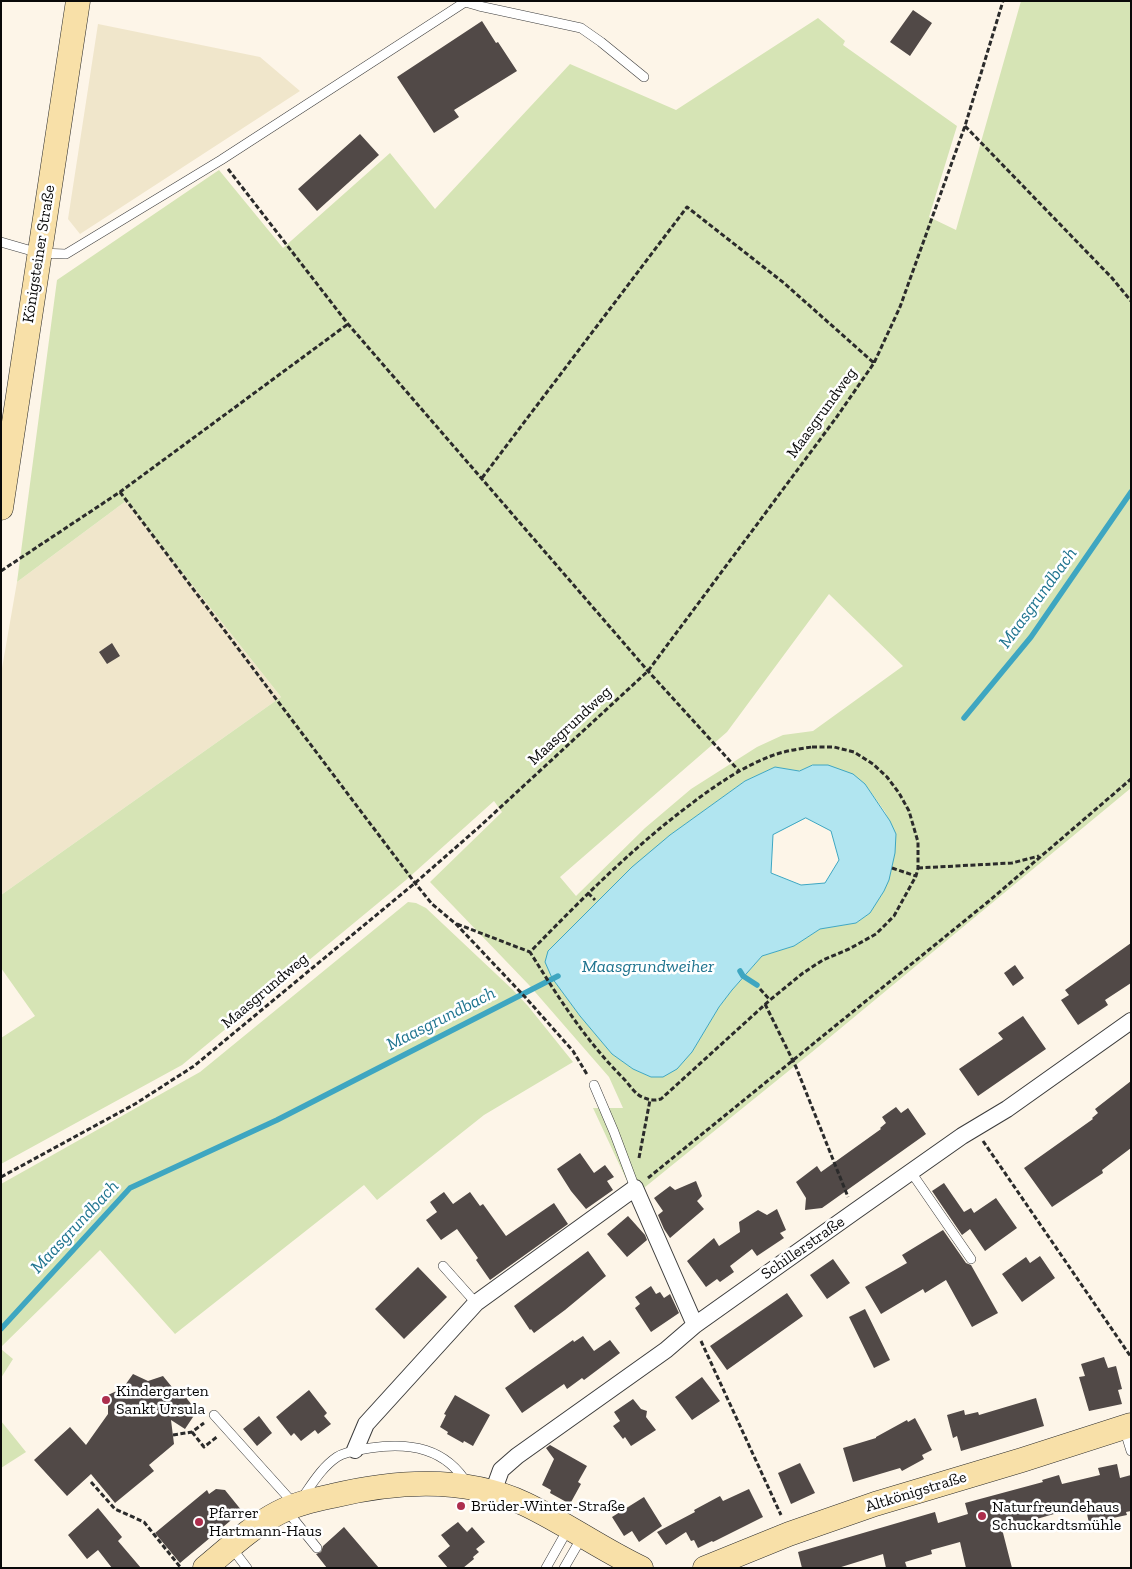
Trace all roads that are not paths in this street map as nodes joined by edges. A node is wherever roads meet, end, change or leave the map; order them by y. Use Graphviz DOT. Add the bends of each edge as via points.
graph roads {
  1 [pos="78,1"];
  2 [pos="644,77"];
  3 [pos="1,242"];
  4 [pos="39,253"];
  5 [pos="1,508"];
  6 [pos="1131,1021"];
  7 [pos="594,1085"];
  8 [pos="911,1172"];
  9 [pos="635,1188"];
  10 [pos="971,1259"];
  11 [pos="443,1266"];
  12 [pos="476,1303"];
  13 [pos="695,1325"];
  14 [pos="214,1415"];
  15 [pos="1127,1427"];
  16 [pos="355,1450"];
  17 [pos="1131,1450"];
  18 [pos="481,1490"];
  19 [pos="292,1506"];
  20 [pos="575,1532"];
  21 [pos="230,1547"];
  22 [pos="317,1548"];
  23 [pos="205,1568"];
  24 [pos="247,1568"];
  25 [pos="546,1568"];
  26 [pos="564,1568"];
  27 [pos="641,1568"];
  28 [pos="705,1568"];
  1 -- 4 [label="street, Königsteiner Straße"];
  2 -- 4 [label="lane" via="581,28 466,2 221,160 66,254"];
  3 -- 4 [label="lane"];
  4 -- 5 [label="street, Königsteiner Straße"];
  6 -- 8 [label="street, Schillerstraße" via="1007,1110 962,1136"];
  7 -- 9 [label="lane"];
  8 -- 10 [label="lane"];
  8 -- 13 [label="street, Schillerstraße"];
  9 -- 12 [label="street"];
  9 -- 13 [label="street"];
  11 -- 12 [label="lane"];
  12 -- 16 [label="street" via="366,1424"];
  13 -- 18 [label="street, Schillerstraße" via="666,1350 517,1456"];
  14 -- 19 [label="lane"];
  15 -- 17 [label="lane"];
  15 -- 28 [label="street, Altkönigstraße" via="875,1504"];
  16 -- 18 [label="lane" via="395,1445 431,1451"];
  16 -- 19 [label="lane" via="338,1456"];
  18 -- 19 [label="street" via="439,1484 387,1485"];
  18 -- 20 [label="street" via="524,1504"];
  19 -- 21 [label="street" via="261,1523"];
  19 -- 22 [label="lane"];
  20 -- 25 [label="lane"];
  20 -- 26 [label="lane"];
  20 -- 27 [label="street"];
  21 -- 23 [label="street"];
  21 -- 24 [label="lane"];
}
